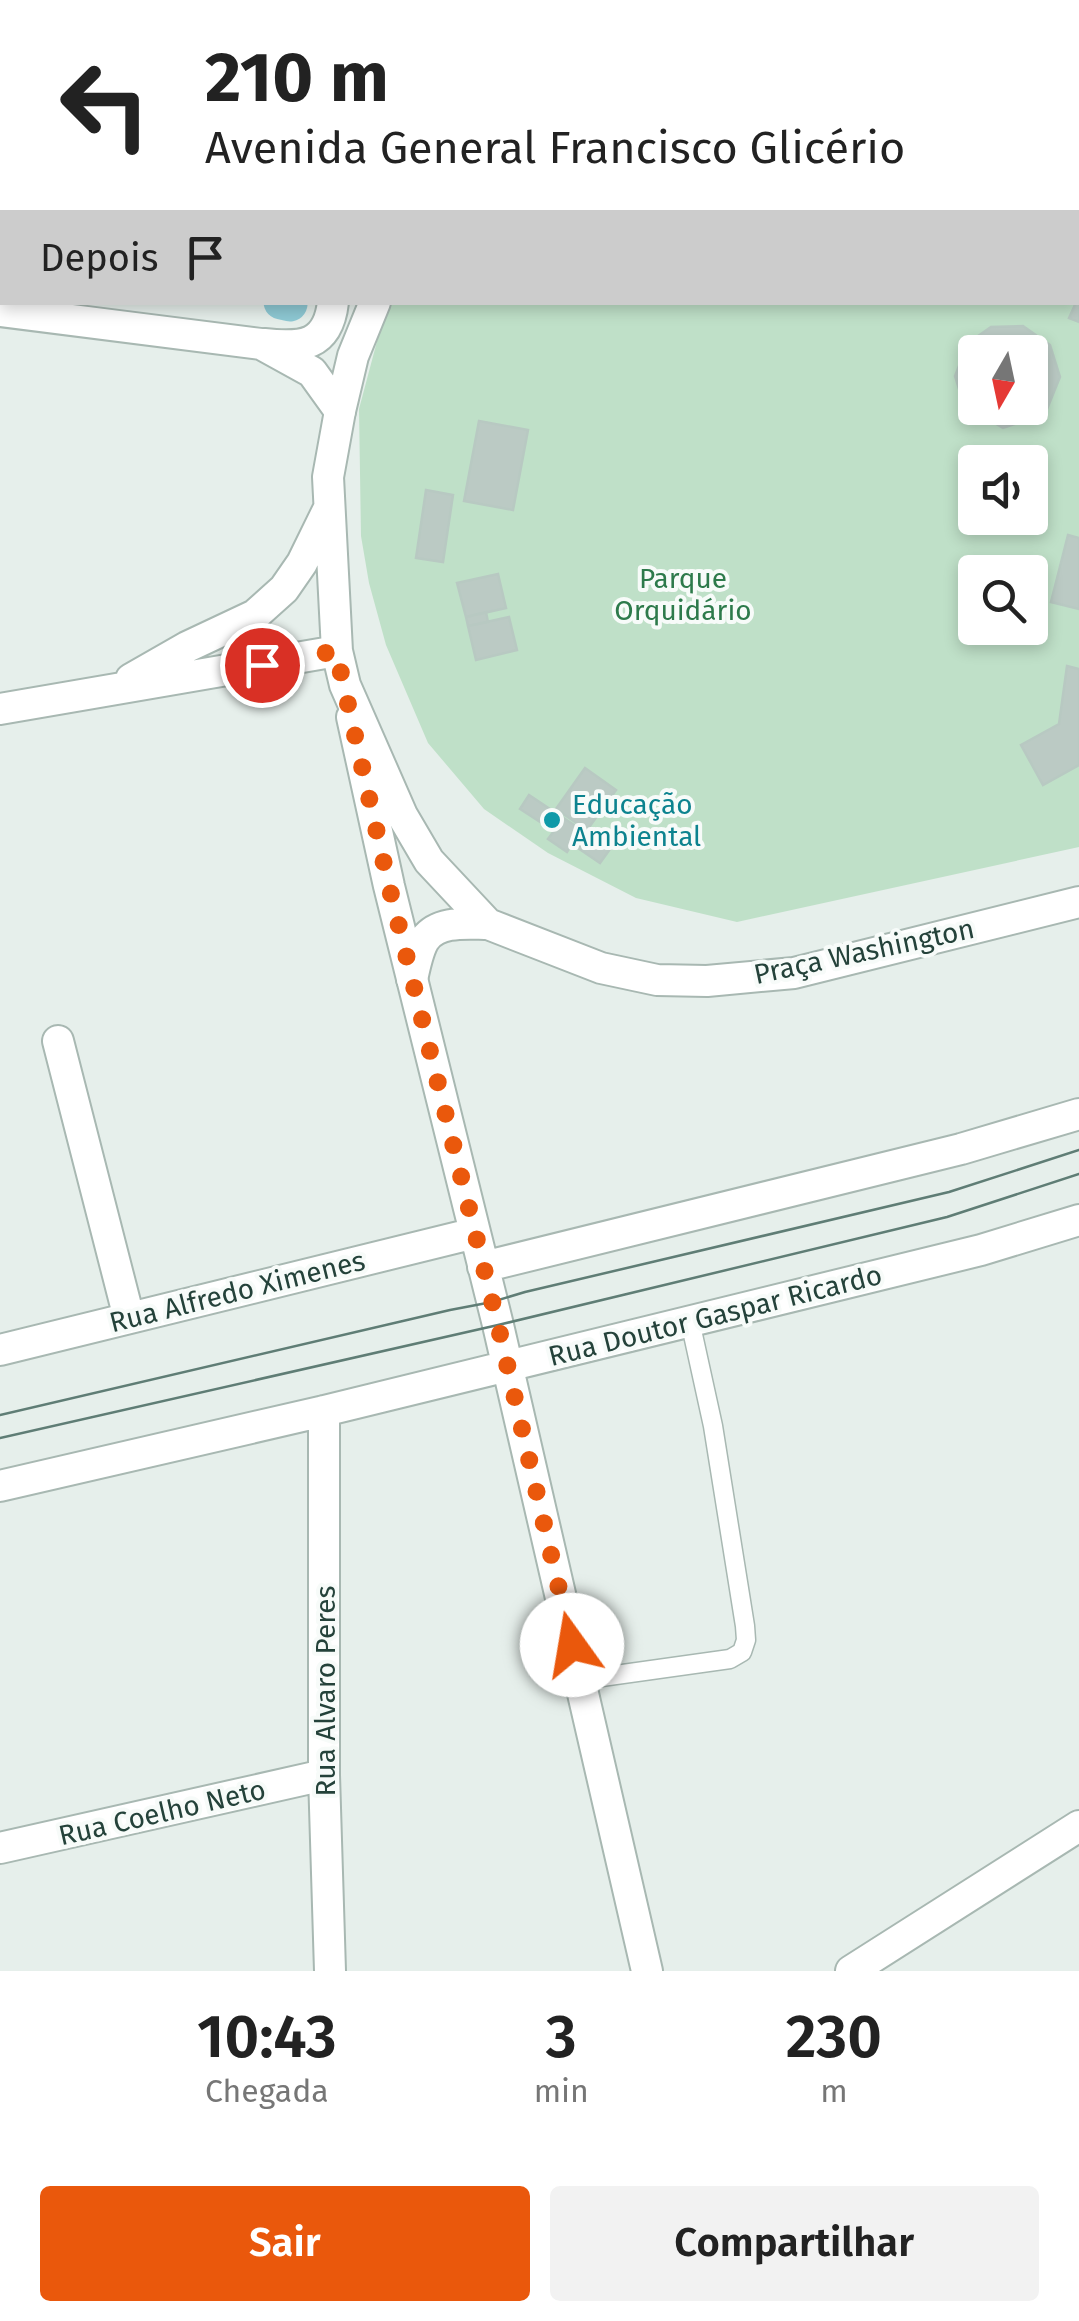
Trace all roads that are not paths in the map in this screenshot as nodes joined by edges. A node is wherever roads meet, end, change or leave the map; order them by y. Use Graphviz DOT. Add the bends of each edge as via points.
graph roads {
  1 [pos="333,305"];
  2 [pos="374,305"];
  3 [pos="0,311"];
  4 [pos="261,344"];
  5 [pos="340,411"];
  6 [pos="329,509"];
  7 [pos="336,651"];
  8 [pos="345,685"];
  9 [pos="111,691"];
  10 [pos="0,709"];
  11 [pos="1079,902"];
  12 [pos="488,924"];
  13 [pos="412,979"];
  14 [pos="58,1041"];
  15 [pos="1079,1114"];
  16 [pos="1079,1220"];
  17 [pos="475,1232"];
  18 [pos="483,1267"];
  19 [pos="129,1318"];
  20 [pos="690,1321"];
  21 [pos="0,1350"];
  22 [pos="507,1366"];
  23 [pos="324,1411"];
  24 [pos="0,1486"];
  25 [pos="580,1680"];
  26 [pos="324,1774"];
  27 [pos="1079,1826"];
  28 [pos="0,1848"];
  29 [pos="330,1971"];
  30 [pos="646,1971"];
  31 [pos="851,1971"];
  1 -- 4 [label="street" via="331,320 310,342"];
  2 -- 5 [label="street, Praça Washington"];
  3 -- 4 [label="street"];
  4 -- 5 [label="street" via="312,372"];
  5 -- 6 [label="street, Praça Washington"];
  6 -- 7 [label="street, Praça Washington"];
  6 -- 9 [label="street" via="284,589 255,615"];
  7 -- 8 [label="street, Praça Washington"];
  7 -- 9 [label="street"];
  8 -- 12 [label="street, Praça Washington" via="428,861"];
  8 -- 13 [label="street"];
  9 -- 10 [label="street"];
  11 -- 12 [label="street, Praça Washington" via="794,972 706,981 601,968"];
  12 -- 13 [label="street" via="437,928 424,940"];
  13 -- 17 [label="street"];
  14 -- 19 [label="street"];
  15 -- 18 [label="street"];
  16 -- 20 [label="street, Rua Doutor Gaspar Ricardo"];
  17 -- 18 [label="street"];
  17 -- 19 [label="street, Rua Alfredo Ximenes"];
  18 -- 22 [label="street"];
  19 -- 21 [label="street, Rua Alfredo Ximenes"];
  20 -- 22 [label="street, Rua Doutor Gaspar Ricardo"];
  20 -- 25 [label="lane" via="746,1640 730,1659"];
  22 -- 23 [label="street, Rua Doutor Gaspar Ricardo"];
  22 -- 25 [label="street"];
  23 -- 24 [label="street, Rua Doutor Gaspar Ricardo"];
  23 -- 26 [label="street, Rua Alvaro Peres"];
  25 -- 30 [label="street"];
  26 -- 28 [label="street, Rua Coelho Neto"];
  26 -- 29 [label="street, Rua Alvaro Peres"];
  27 -- 31 [label="street"];
}
